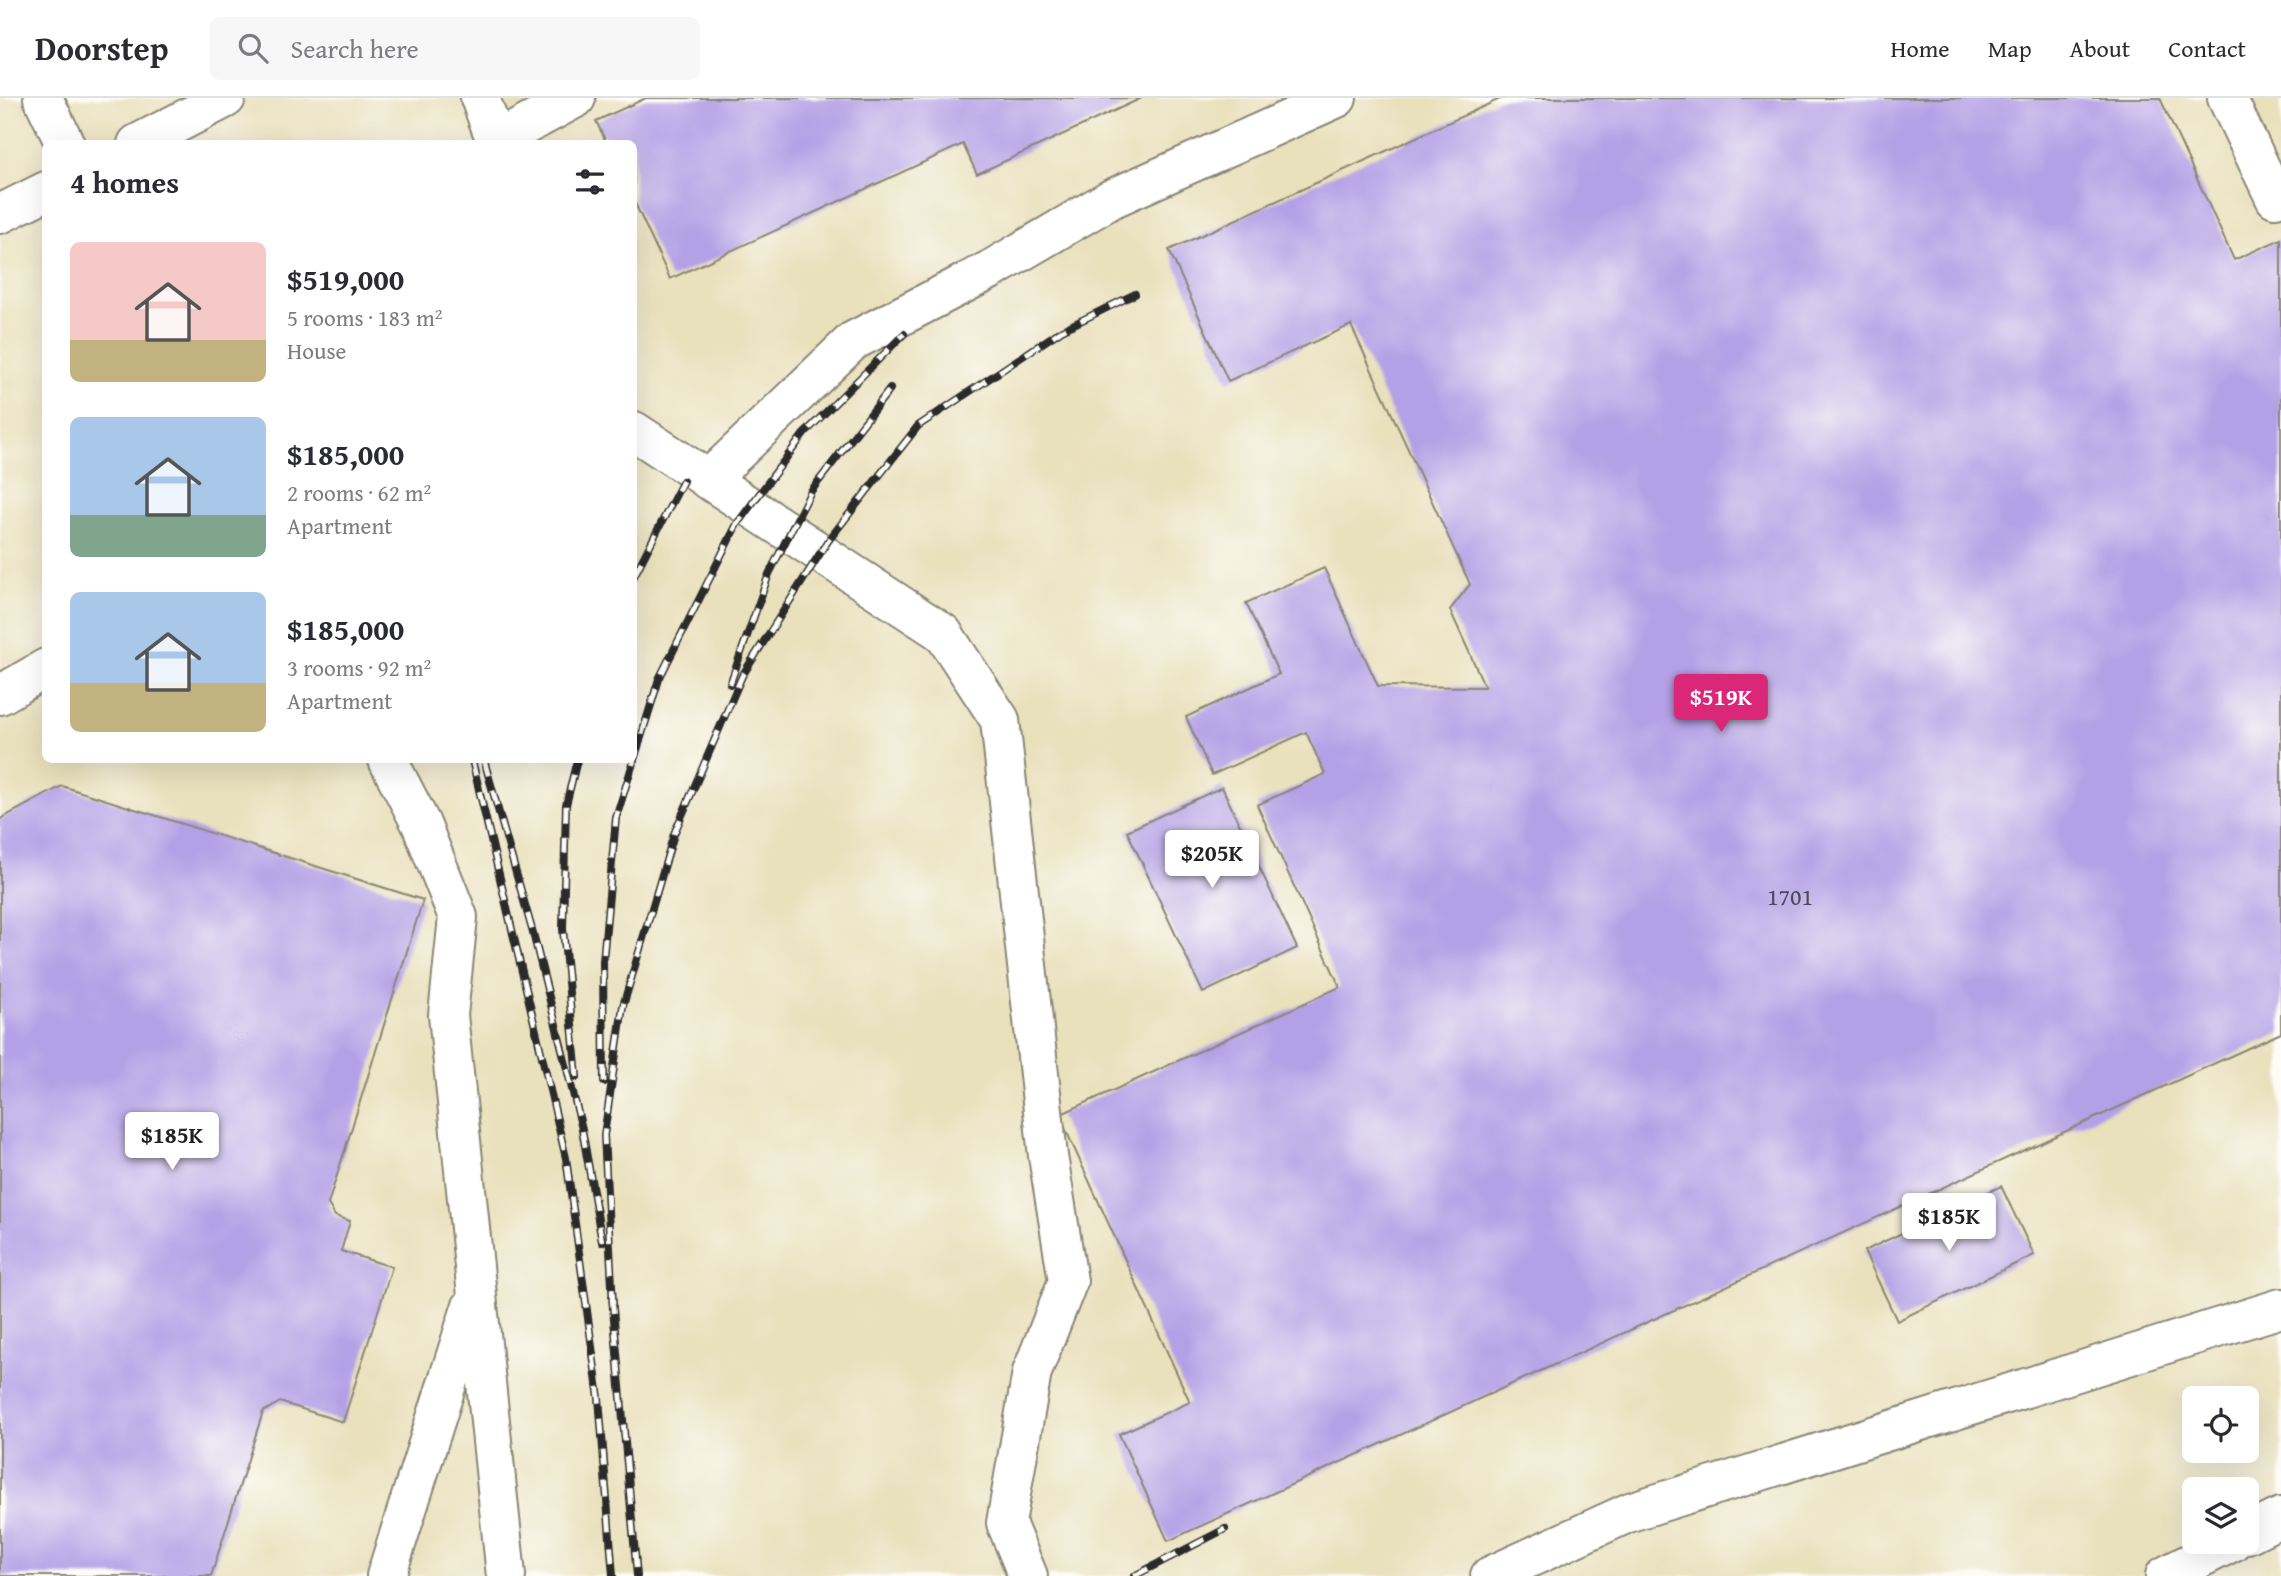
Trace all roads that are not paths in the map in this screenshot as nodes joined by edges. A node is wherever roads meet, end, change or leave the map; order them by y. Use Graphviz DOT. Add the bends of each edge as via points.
graph roads {
  1 [pos="43,98"];
  2 [pos="226,98"];
  3 [pos="480,98"];
  4 [pos="576,98"];
  5 [pos="1336,98"];
  6 [pos="2227,98"];
  7 [pos="63,140"];
  8 [pos="145,140"];
  9 [pos="496,140"];
  10 [pos="501,140"];
  11 [pos="42,193"];
  12 [pos="2275,198"];
  13 [pos="0,214"];
  14 [pos="637,433"];
  15 [pos="708,480"];
  16 [pos="42,670"];
  17 [pos="0,695"];
  18 [pos="390,763"];
  19 [pos="476,1292"];
  20 [pos="2281,1308"];
  21 [pos="2281,1517"];
  22 [pos="2259,1528"];
  23 [pos="2208,1554"];
  24 [pos="386,1576"];
  25 [pos="506,1576"];
  26 [pos="1028,1576"];
  27 [pos="1490,1576"];
  28 [pos="2165,1576"];
  1 -- 7 [label="street"];
  2 -- 8 [label="street"];
  3 -- 9 [label="street"];
  4 -- 10 [label="street"];
  5 -- 15 [label="street" via="1111,199 990,270 853,341"];
  6 -- 12 [label="street"];
  11 -- 13 [label="street"];
  14 -- 15 [label="street"];
  15 -- 26 [label="street" via="943,633 1000,720 1048,1156 1068,1281 1032,1372 1006,1523"];
  16 -- 17 [label="street"];
  18 -- 19 [label="street" via="421,824 458,917 448,1015"];
  19 -- 24 [label="street"];
  19 -- 25 [label="street"];
  20 -- 27 [label="street" via="1630,1512"];
  21 -- 22 [label="street"];
  23 -- 28 [label="street"];
}
